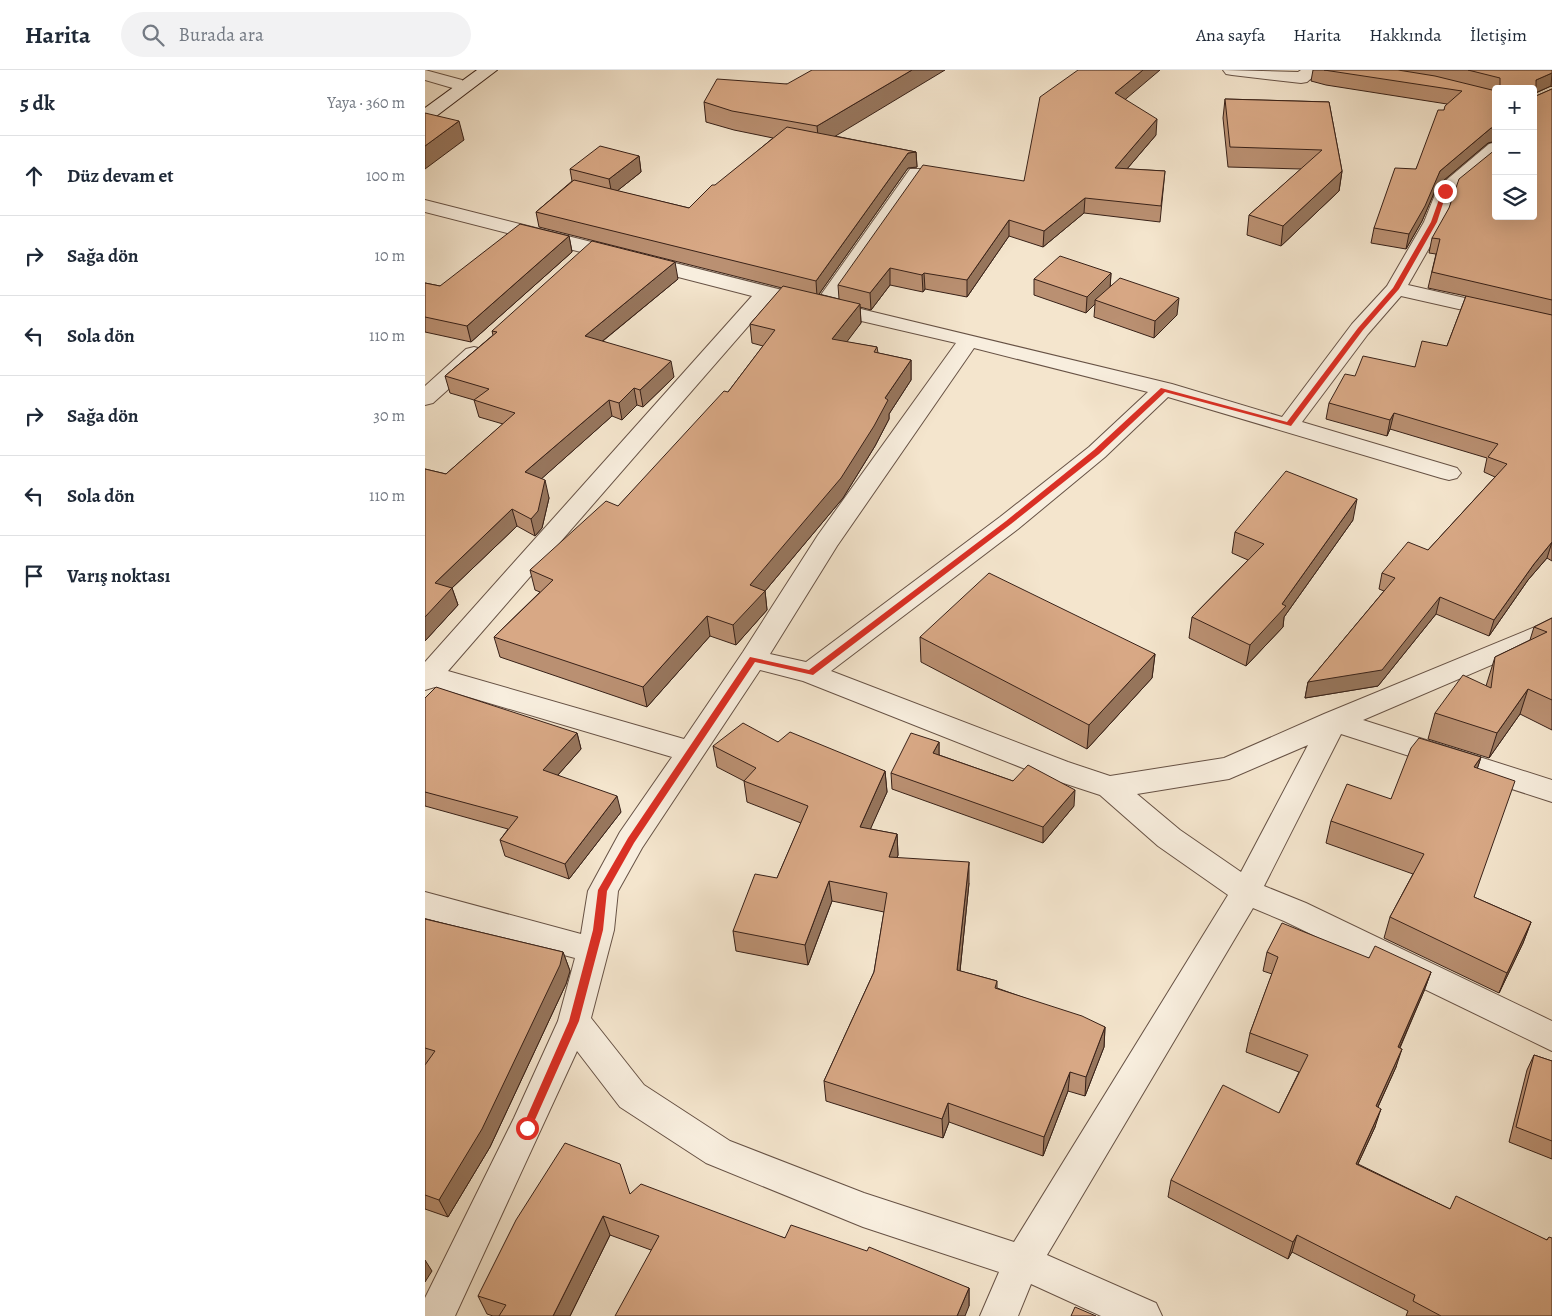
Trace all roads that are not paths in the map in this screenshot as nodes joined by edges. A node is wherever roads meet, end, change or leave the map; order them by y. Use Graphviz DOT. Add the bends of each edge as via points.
graph roads {
  1 [pos="482,70"];
  2 [pos="488,70"];
  3 [pos="1232,70"];
  4 [pos="1312,70"];
  5 [pos="425,75"];
  6 [pos="456,84"];
  7 [pos="425,102"];
  8 [pos="425,116"];
  9 [pos="1492,151"];
  10 [pos="917,173"];
  11 [pos="425,206"];
  12 [pos="1395,289"];
  13 [pos="766,293"];
  14 [pos="823,306"];
  15 [pos="1552,324"];
  16 [pos="490,340"];
  17 [pos="969,340"];
  18 [pos="1164,389"];
  19 [pos="425,398"];
  20 [pos="1288,425"];
  21 [pos="1449,473"];
  22 [pos="1552,629"];
  23 [pos="753,659"];
  24 [pos="810,673"];
  25 [pos="427,676"];
  26 [pos="1334,721"];
  27 [pos="689,751"];
  28 [pos="1110,787"];
  29 [pos="1552,791"];
  30 [pos="1246,892"];
  31 [pos="425,905"];
  32 [pos="592,950"];
  33 [pos="574,1021"];
  34 [pos="1552,1037"];
  35 [pos="1022,1262"];
  36 [pos="436,1316"];
  37 [pos="999,1316"];
  38 [pos="1143,1316"];
  1 -- 6 [label="street"];
  2 -- 8 [label="street"];
  3 -- 4 [label="street" via="1301,78"];
  5 -- 6 [label="street"];
  6 -- 7 [label="street"];
  9 -- 12 [label="street" via="1445,191 1434,222"];
  10 -- 14 [label="street"];
  11 -- 13 [label="street" via="583,255"];
  12 -- 15 [label="street"];
  12 -- 20 [label="street" via="1360,329"];
  13 -- 14 [label="street"];
  13 -- 25 [label="street"];
  14 -- 17 [label="street"];
  16 -- 19 [label="street"];
  17 -- 18 [label="street"];
  17 -- 23 [label="street" via="827,541"];
  18 -- 20 [label="street"];
  18 -- 24 [label="street" via="1082,464 1009,523"];
  20 -- 21 [label="street"];
  22 -- 26 [label="street"];
  23 -- 24 [label="street"];
  23 -- 27 [label="street"];
  24 -- 28 [label="street" via="1058,770"];
  25 -- 27 [label="street"];
  26 -- 28 [label="street" via="1229,768"];
  26 -- 29 [label="street"];
  26 -- 30 [label="street"];
  27 -- 32 [label="street" via="603,890"];
  28 -- 30 [label="street" via="1169,838"];
  30 -- 34 [label="street" via="1295,912"];
  30 -- 35 [label="street"];
  31 -- 32 [label="street"];
  32 -- 33 [label="street"];
  33 -- 35 [label="street" via="632,1096 718,1152 863,1210"];
  33 -- 36 [label="street" via="527,1128"];
  35 -- 37 [label="street"];
  35 -- 38 [label="street"];
}
